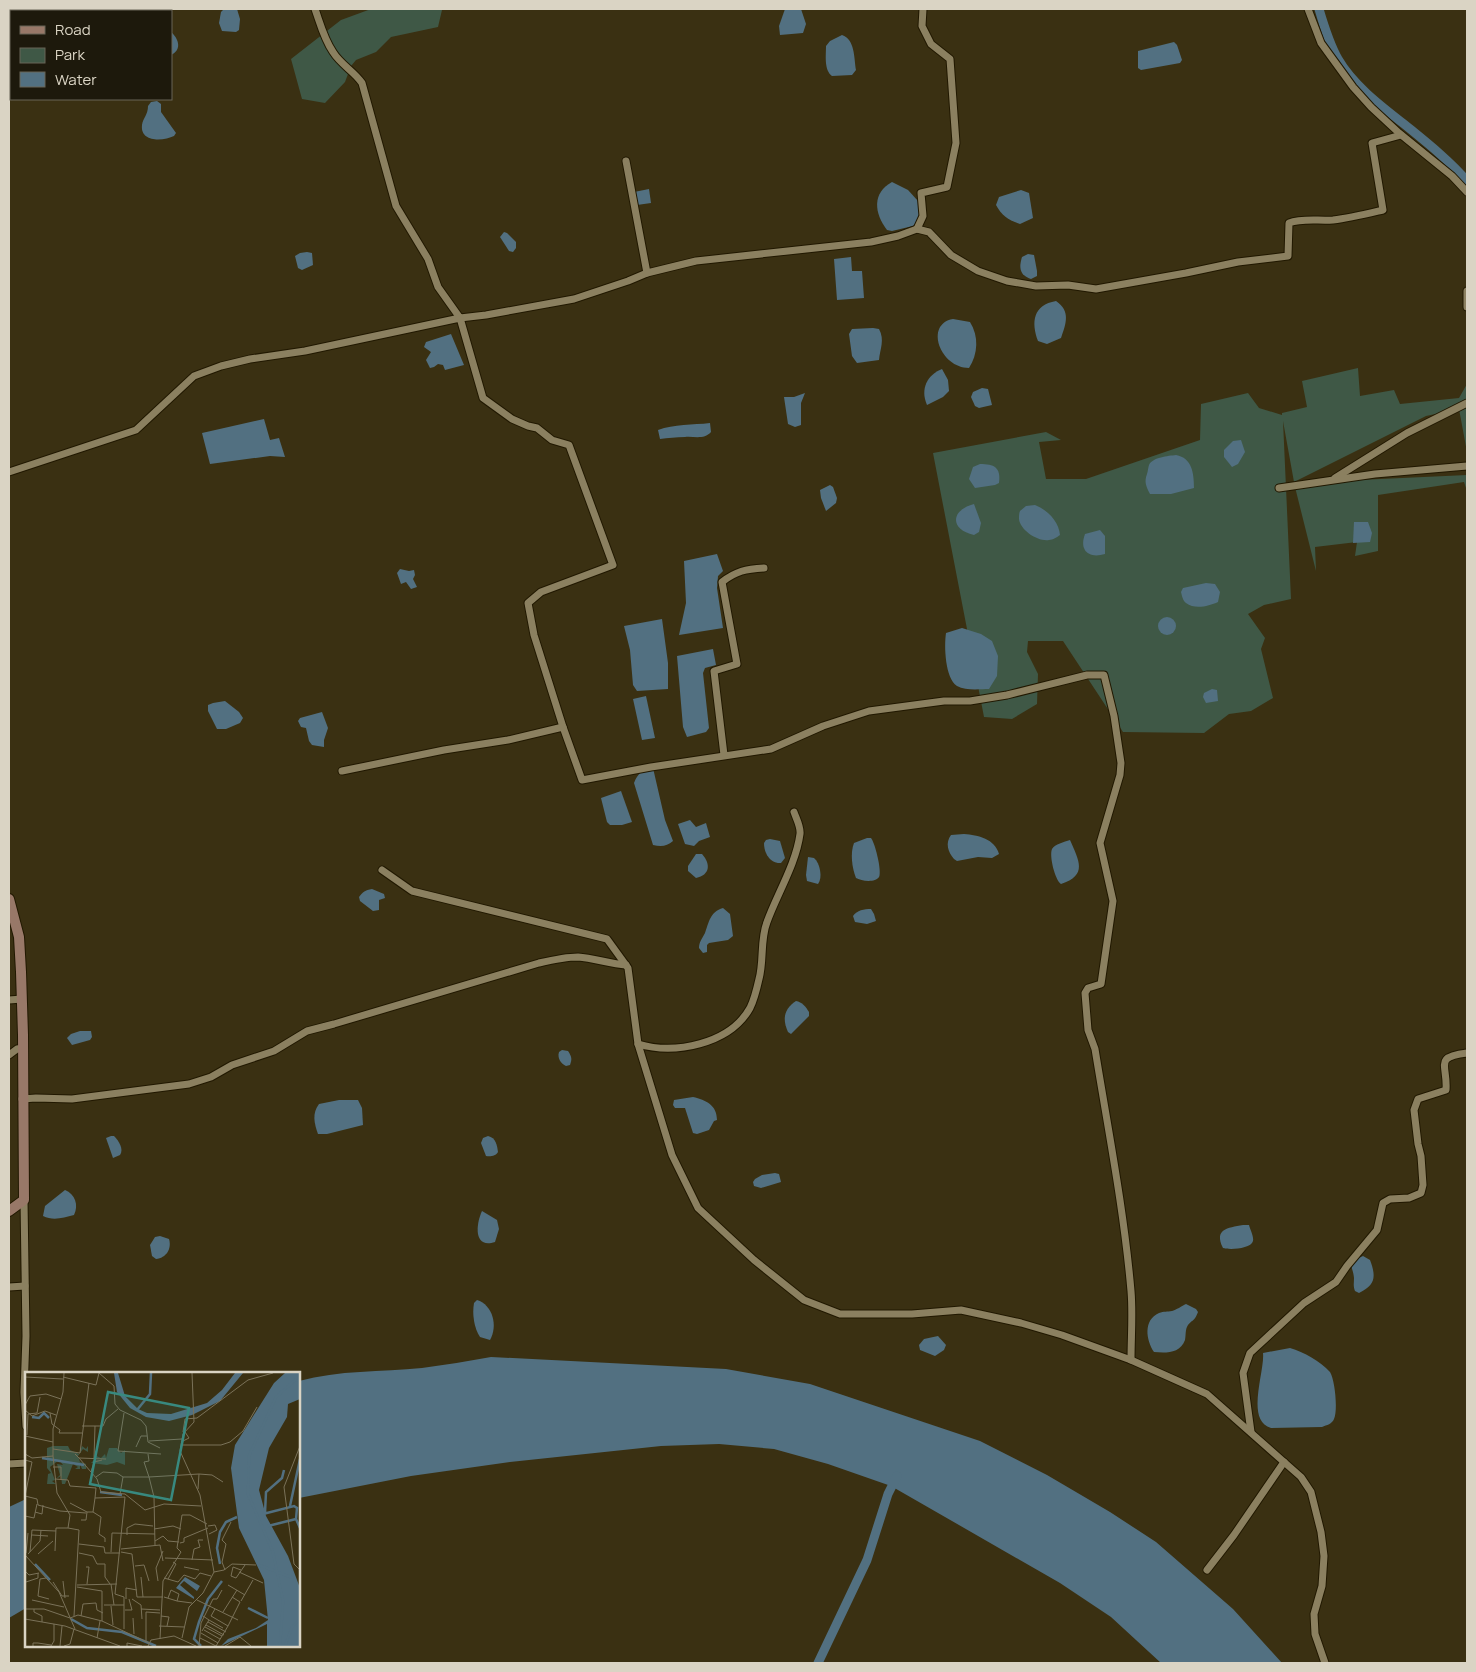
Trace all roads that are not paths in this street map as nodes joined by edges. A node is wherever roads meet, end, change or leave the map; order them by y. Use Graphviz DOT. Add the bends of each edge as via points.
graph roads {
  1 [pos="315,9"];
  2 [pos="923,9"];
  3 [pos="1308,9"];
  4 [pos="1401,135"];
  5 [pos="626,160"];
  6 [pos="1467,192"];
  7 [pos="917,229"];
  8 [pos="647,274"];
  9 [pos="1467,291"];
  10 [pos="1467,307"];
  11 [pos="460,318"];
  12 [pos="1467,403"];
  13 [pos="1467,466"];
  14 [pos="9,472"];
  15 [pos="1333,480"];
  16 [pos="1279,488"];
  17 [pos="764,568"];
  18 [pos="563,727"];
  19 [pos="724,755"];
  20 [pos="342,771"];
  21 [pos="794,812"];
  22 [pos="382,870"];
  23 [pos="9,899"];
  24 [pos="626,965"];
  25 [pos="22,999"];
  26 [pos="9,1000"];
  27 [pos="638,1044"];
  28 [pos="23,1048"];
  29 [pos="1467,1053"];
  30 [pos="9,1055"];
  31 [pos="22,1099"];
  32 [pos="24,1200"];
  33 [pos="9,1211"];
  34 [pos="25,1286"];
  35 [pos="9,1287"];
  36 [pos="1131,1360"];
  37 [pos="25,1409"];
  38 [pos="1251,1432"];
  39 [pos="1284,1462"];
  40 [pos="25,1463"];
  41 [pos="9,1464"];
  42 [pos="1207,1570"];
  43 [pos="1325,1663"];
  1 -- 11 [label="street" via="333,52 362,83 396,206 428,259 438,287"];
  2 -- 7 [label="street" via="922,26 931,44 950,59 956,144 947,187 921,193 923,216"];
  3 -- 4 [label="street" via="1321,43 1336,64 1371,107"];
  4 -- 6 [label="street"];
  4 -- 7 [label="street" via="1372,143 1383,210 1350,218 1295,220 1289,223 1288,256 1096,288 1036,286 978,271 951,255 929,232"];
  5 -- 8 [label="street"];
  7 -- 8 [label="street" via="871,242 696,261"];
  8 -- 11 [label="street" via="574,299"];
  9 -- 10 [label="street"];
  11 -- 14 [label="street" via="221,366 194,376 136,430"];
  11 -- 18 [label="street" via="484,398 512,419 537,428 552,440 569,445 613,565 541,592 528,603 534,635"];
  12 -- 15 [label="street" via="1407,433"];
  13 -- 15 [label="street"];
  15 -- 16 [label="street"];
  17 -- 19 [label="street" via="733,574 722,582 737,664 714,671"];
  18 -- 19 [label="street" via="582,780"];
  18 -- 20 [label="street"];
  19 -- 36 [label="street" via="771,749 823,726 869,711 970,701 1087,675 1104,675 1114,716 1120,763 1120,775 1100,843 1114,901 1101,984 1085,992 1088,1030 1095,1049 1131,1293"];
  21 -- 27 [label="street" via="800,832 782,888 766,924 760,978 750,1008 722,1035 704,1043 663,1048"];
  22 -- 24 [label="street" via="412,891 607,939"];
  23 -- 25 [label="main road" via="19,937"];
  24 -- 27 [label="street"];
  24 -- 31 [label="street" via="580,957 539,963 307,1031 274,1051 189,1084 72,1099"];
  25 -- 26 [label="street"];
  25 -- 28 [label="main road"];
  27 -- 36 [label="street" via="672,1155 698,1208 754,1260 804,1300 840,1314 961,1310 1062,1335"];
  28 -- 30 [label="street"];
  28 -- 31 [label="main road"];
  29 -- 38 [label="street" via="1447,1057 1444,1066 1446,1090 1418,1099 1414,1110 1421,1156 1421,1193 1383,1203 1377,1230 1336,1282 1304,1303 1250,1353 1243,1373"];
  31 -- 32 [label="main road"];
  32 -- 33 [label="main road"];
  32 -- 34 [label="street"];
  34 -- 35 [label="street"];
  34 -- 37 [label="street"];
  36 -- 38 [label="street" via="1207,1394"];
  38 -- 39 [label="street"];
  39 -- 42 [label="street"];
  39 -- 43 [label="street" via="1310,1492 1321,1532 1324,1572 1314,1614 1315,1634"];
  40 -- 41 [label="street"];
}
